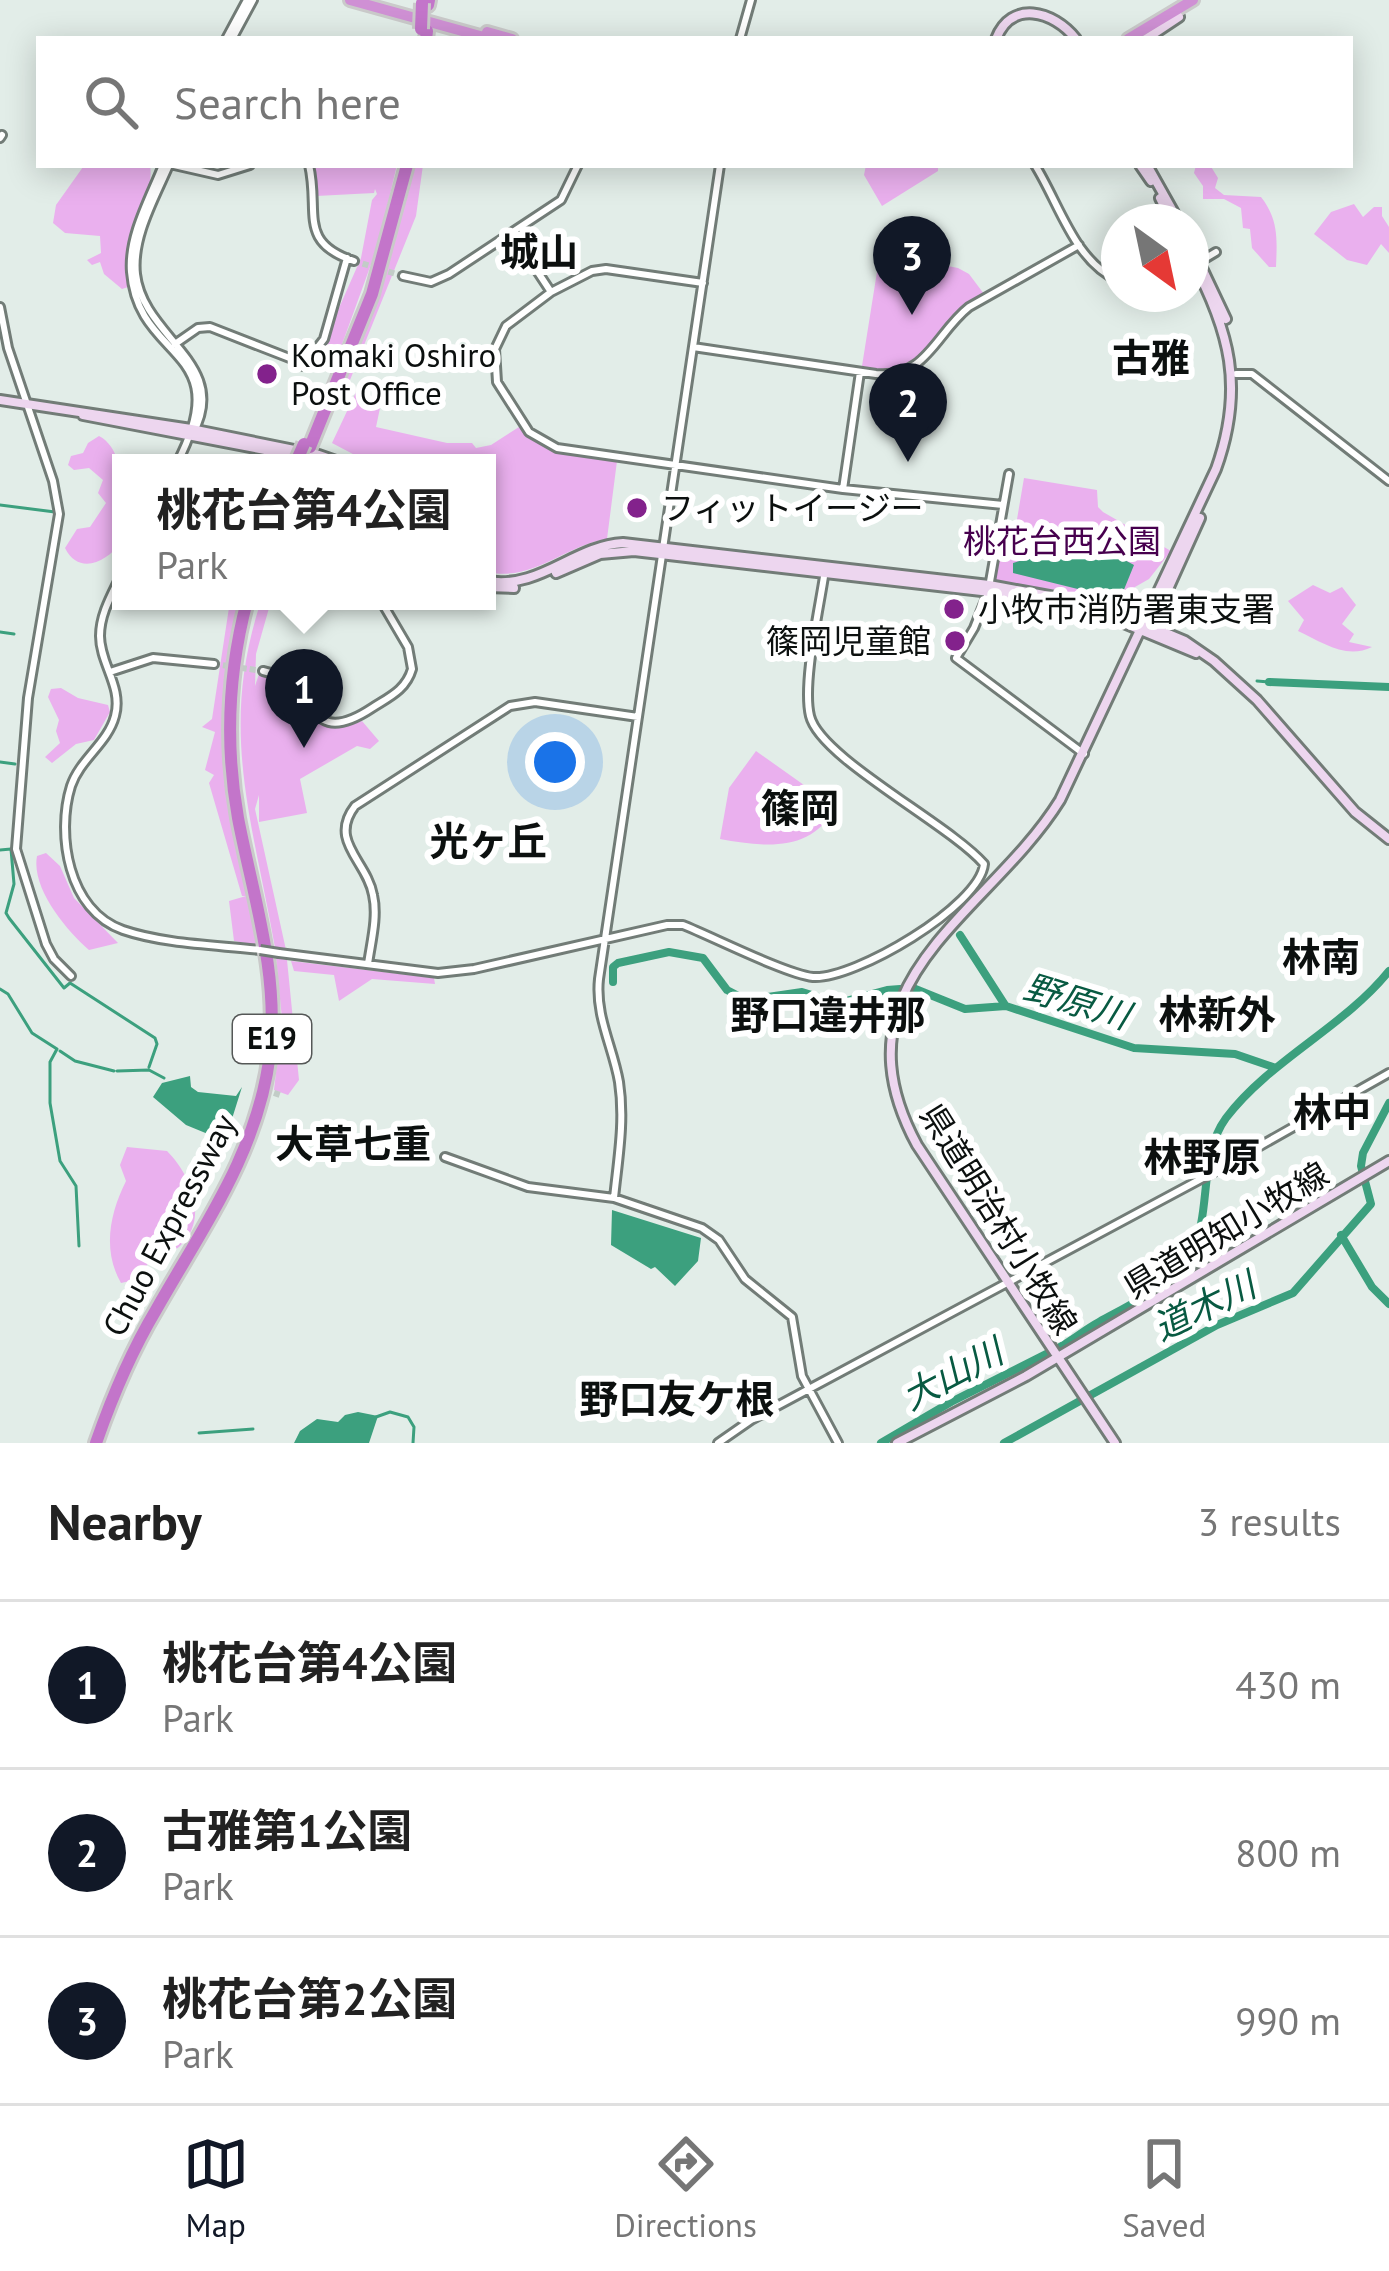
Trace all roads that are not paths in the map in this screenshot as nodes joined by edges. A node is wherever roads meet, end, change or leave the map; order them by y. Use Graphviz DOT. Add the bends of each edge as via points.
graph roads {
  1 [pos="250,0"];
  2 [pos="350,0"];
  3 [pos="374,0"];
  4 [pos="751,0"];
  5 [pos="1193,0"];
  6 [pos="1207,0"];
  7 [pos="425,2"];
  8 [pos="423,35"];
  9 [pos="231,36"];
  10 [pos="480,36"];
  11 [pos="501,36"];
  12 [pos="741,36"];
  13 [pos="1000,36"];
  14 [pos="1071,36"];
  15 [pos="1133,36"];
  16 [pos="1149,36"];
  17 [pos="167,168"];
  18 [pos="167,168"];
  19 [pos="182,168"];
  20 [pos="241,168"];
  21 [pos="309,168"];
  22 [pos="403,168"];
  23 [pos="577,168"];
  24 [pos="720,168"];
  25 [pos="1037,168"];
  26 [pos="1146,168"];
  27 [pos="1166,204"];
  28 [pos="512,233"];
  29 [pos="1079,245"];
  30 [pos="1216,252"];
  31 [pos="1209,256"];
  32 [pos="1101,270"];
  33 [pos="403,276"];
  34 [pos="703,284"];
  35 [pos="1209,287"];
  36 [pos="550,292"];
  37 [pos="0,308"];
  38 [pos="175,344"];
  39 [pos="693,347"];
  40 [pos="860,372"];
  41 [pos="1234,374"];
  42 [pos="0,402"];
  43 [pos="27,403"];
  44 [pos="192,432"];
  45 [pos="181,454"];
  46 [pos="289,454"];
  47 [pos="302,454"];
  48 [pos="319,454"];
  49 [pos="676,466"];
  50 [pos="1009,474"];
  51 [pos="1389,482"];
  52 [pos="842,489"];
  53 [pos="1004,505"];
  54 [pos="663,551"];
  55 [pos="825,570"];
  56 [pos="496,583"];
  57 [pos="989,589"];
  58 [pos="112,598"];
  59 [pos="248,610"];
  60 [pos="386,610"];
  61 [pos="1147,628"];
  62 [pos="214,664"];
  63 [pos="263,671"];
  64 [pos="110,672"];
  65 [pos="638,717"];
  66 [pos="1084,754"];
  67 [pos="1389,839"];
  68 [pos="606,939"];
  69 [pos="368,965"];
  70 [pos="71,976"];
  71 [pos="1389,1073"];
  72 [pos="445,1157"];
  73 [pos="1389,1161"];
  74 [pos="614,1198"];
  75 [pos="1009,1282"];
  76 [pos="1059,1357"];
  77 [pos="808,1389"];
  78 [pos="99,1443"];
  79 [pos="718,1443"];
  80 [pos="838,1443"];
  81 [pos="897,1443"];
  82 [pos="1115,1443"];
  1 -- 9 [label="street"];
  2 -- 10 [label="highway"];
  3 -- 11 [label="highway"];
  4 -- 12 [label="street"];
  5 -- 15 [label="highway"];
  6 -- 16 [label="highway"];
  7 -- 8 [label="highway, bridge"];
  13 -- 14 [label="main road" via="1030,15"];
  17 -- 38 [label="street" via="135,262 143,298"];
  18 -- 44 [label="street" via="136,234 131,272 142,310 196,382"];
  19 -- 20 [label="street" via="218,176"];
  21 -- 38 [label="street" via="317,237 351,259 324,339 303,366 209,327"];
  22 -- 47 [label="highway, bridge" via="366,292"];
  23 -- 28 [label="street" via="561,200"];
  24 -- 34 [label="street"];
  25 -- 29 [label="street"];
  26 -- 27 [label="main road"];
  28 -- 33 [label="street" via="437,280"];
  28 -- 36 [label="street"];
  29 -- 32 [label="street"];
  29 -- 40 [label="street" via="969,307 912,369"];
  30 -- 31 [label="street"];
  34 -- 36 [label="street" via="599,269"];
  34 -- 39 [label="street"];
  35 -- 41 [label="main road, 県道明治村小牧線" via="1225,313"];
  36 -- 49 [label="street" via="513,318 495,349 497,382 521,422 557,448"];
  37 -- 43 [label="street"];
  38 -- 44 [label="street" via="202,385"];
  39 -- 40 [label="street"];
  39 -- 49 [label="street"];
  40 -- 52 [label="street"];
  41 -- 51 [label="street" via="1252,374"];
  41 -- 61 [label="main road, 県道明治村小牧線" via="1227,452"];
  42 -- 43 [label="main road"];
  43 -- 44 [label="main road"];
  43 -- 70 [label="street" via="56,493 59,530 28,698 16,851 46,944"];
  44 -- 45 [label="street"];
  44 -- 46 [label="main road"];
  44 -- 48 [label="main road"];
  49 -- 52 [label="street"];
  49 -- 54 [label="street"];
  50 -- 53 [label="street"];
  52 -- 53 [label="street"];
  53 -- 57 [label="street"];
  54 -- 55 [label="main road"];
  54 -- 56 [label="main road" via="615,543 526,581"];
  54 -- 65 [label="street"];
  55 -- 57 [label="main road"];
  55 -- 68 [label="street" via="808,698 813,725 971,849 984,870 934,925 826,976 802,974 683,926"];
  57 -- 61 [label="main road" via="1099,605"];
  57 -- 66 [label="street" via="958,661"];
  58 -- 64 [label="street" via="100,629"];
  59 -- 78 [label="highway, Chuo Expressway / E19" via="229,731 270,971 269,1066 239,1163 141,1336"];
  60 -- 63 [label="street" via="412,669 398,692 361,716 321,721 290,683"];
  61 -- 66 [label="main road, 県道明治村小牧線"];
  61 -- 67 [label="main road" via="1209,658"];
  62 -- 64 [label="street" via="153,658"];
  64 -- 69 [label="street, bridge" via="115,718 70,790 65,842 73,876 101,917 125,931"];
  65 -- 68 [label="street"];
  65 -- 69 [label="street" via="535,702 510,706 355,806 344,831 374,898"];
  66 -- 75 [label="main road, 県道明治村小牧線" via="1040,830 938,938 906,988 894,1028 905,1121"];
  68 -- 69 [label="street" via="460,972"];
  68 -- 74 [label="street" via="598,1004 622,1106"];
  71 -- 75 [label="street"];
  72 -- 74 [label="street" via="528,1187"];
  73 -- 76 [label="main road, 県道明知小牧線"];
  74 -- 77 [label="street" via="714,1235 745,1279 792,1316"];
  75 -- 76 [label="main road, 県道明治村小牧線"];
  75 -- 77 [label="street"];
  76 -- 81 [label="main road, 県道明知小牧線"];
  76 -- 82 [label="main road, 県道明治村小牧線"];
  77 -- 79 [label="street"];
  77 -- 80 [label="street"];
}
